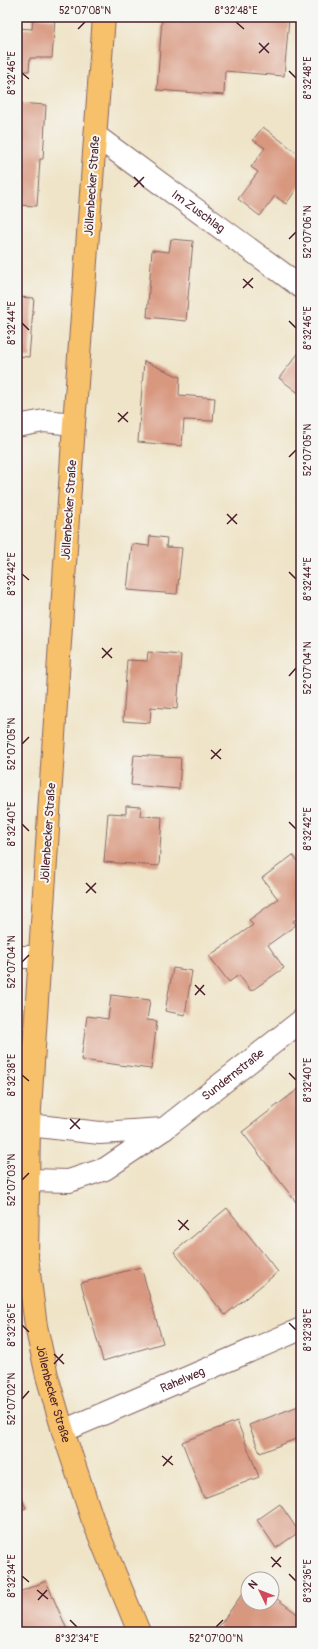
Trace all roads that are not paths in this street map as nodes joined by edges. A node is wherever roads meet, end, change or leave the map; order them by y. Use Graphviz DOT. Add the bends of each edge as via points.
graph roads {
  1 [pos="104,17"];
  2 [pos="96,136"];
  3 [pos="301,286"];
  4 [pos="74,424"];
  5 [pos="17,426"];
  6 [pos="17,957"];
  7 [pos="40,957"];
  8 [pos="301,1021"];
  9 [pos="29,1125"];
  10 [pos="164,1128"];
  11 [pos="28,1180"];
  12 [pos="22,1259"];
  13 [pos="301,1328"];
  14 [pos="63,1431"];
  15 [pos="139,1632"];
  1 -- 2 [label="main road, Jöllenbecker Straße"];
  2 -- 3 [label="street, Im Zuschlag"];
  2 -- 4 [label="main road, Jöllenbecker Straße"];
  4 -- 5 [label="street" via="44,421"];
  4 -- 7 [label="main road, Jöllenbecker Straße"];
  6 -- 7 [label="street"];
  7 -- 9 [label="main road, Jöllenbecker Straße"];
  8 -- 10 [label="street, Sundernstraße"];
  9 -- 10 [label="street" via="100,1133"];
  9 -- 11 [label="main road, Jöllenbecker Straße"];
  10 -- 11 [label="street, Sundernstraße" via="105,1169 69,1181"];
  11 -- 12 [label="main road, Jöllenbecker Straße"];
  12 -- 14 [label="main road, Jöllenbecker Straße" via="46,1376"];
  13 -- 14 [label="street, Rahelweg"];
  14 -- 15 [label="main road, Jöllenbecker Straße" via="92,1518"];
}
